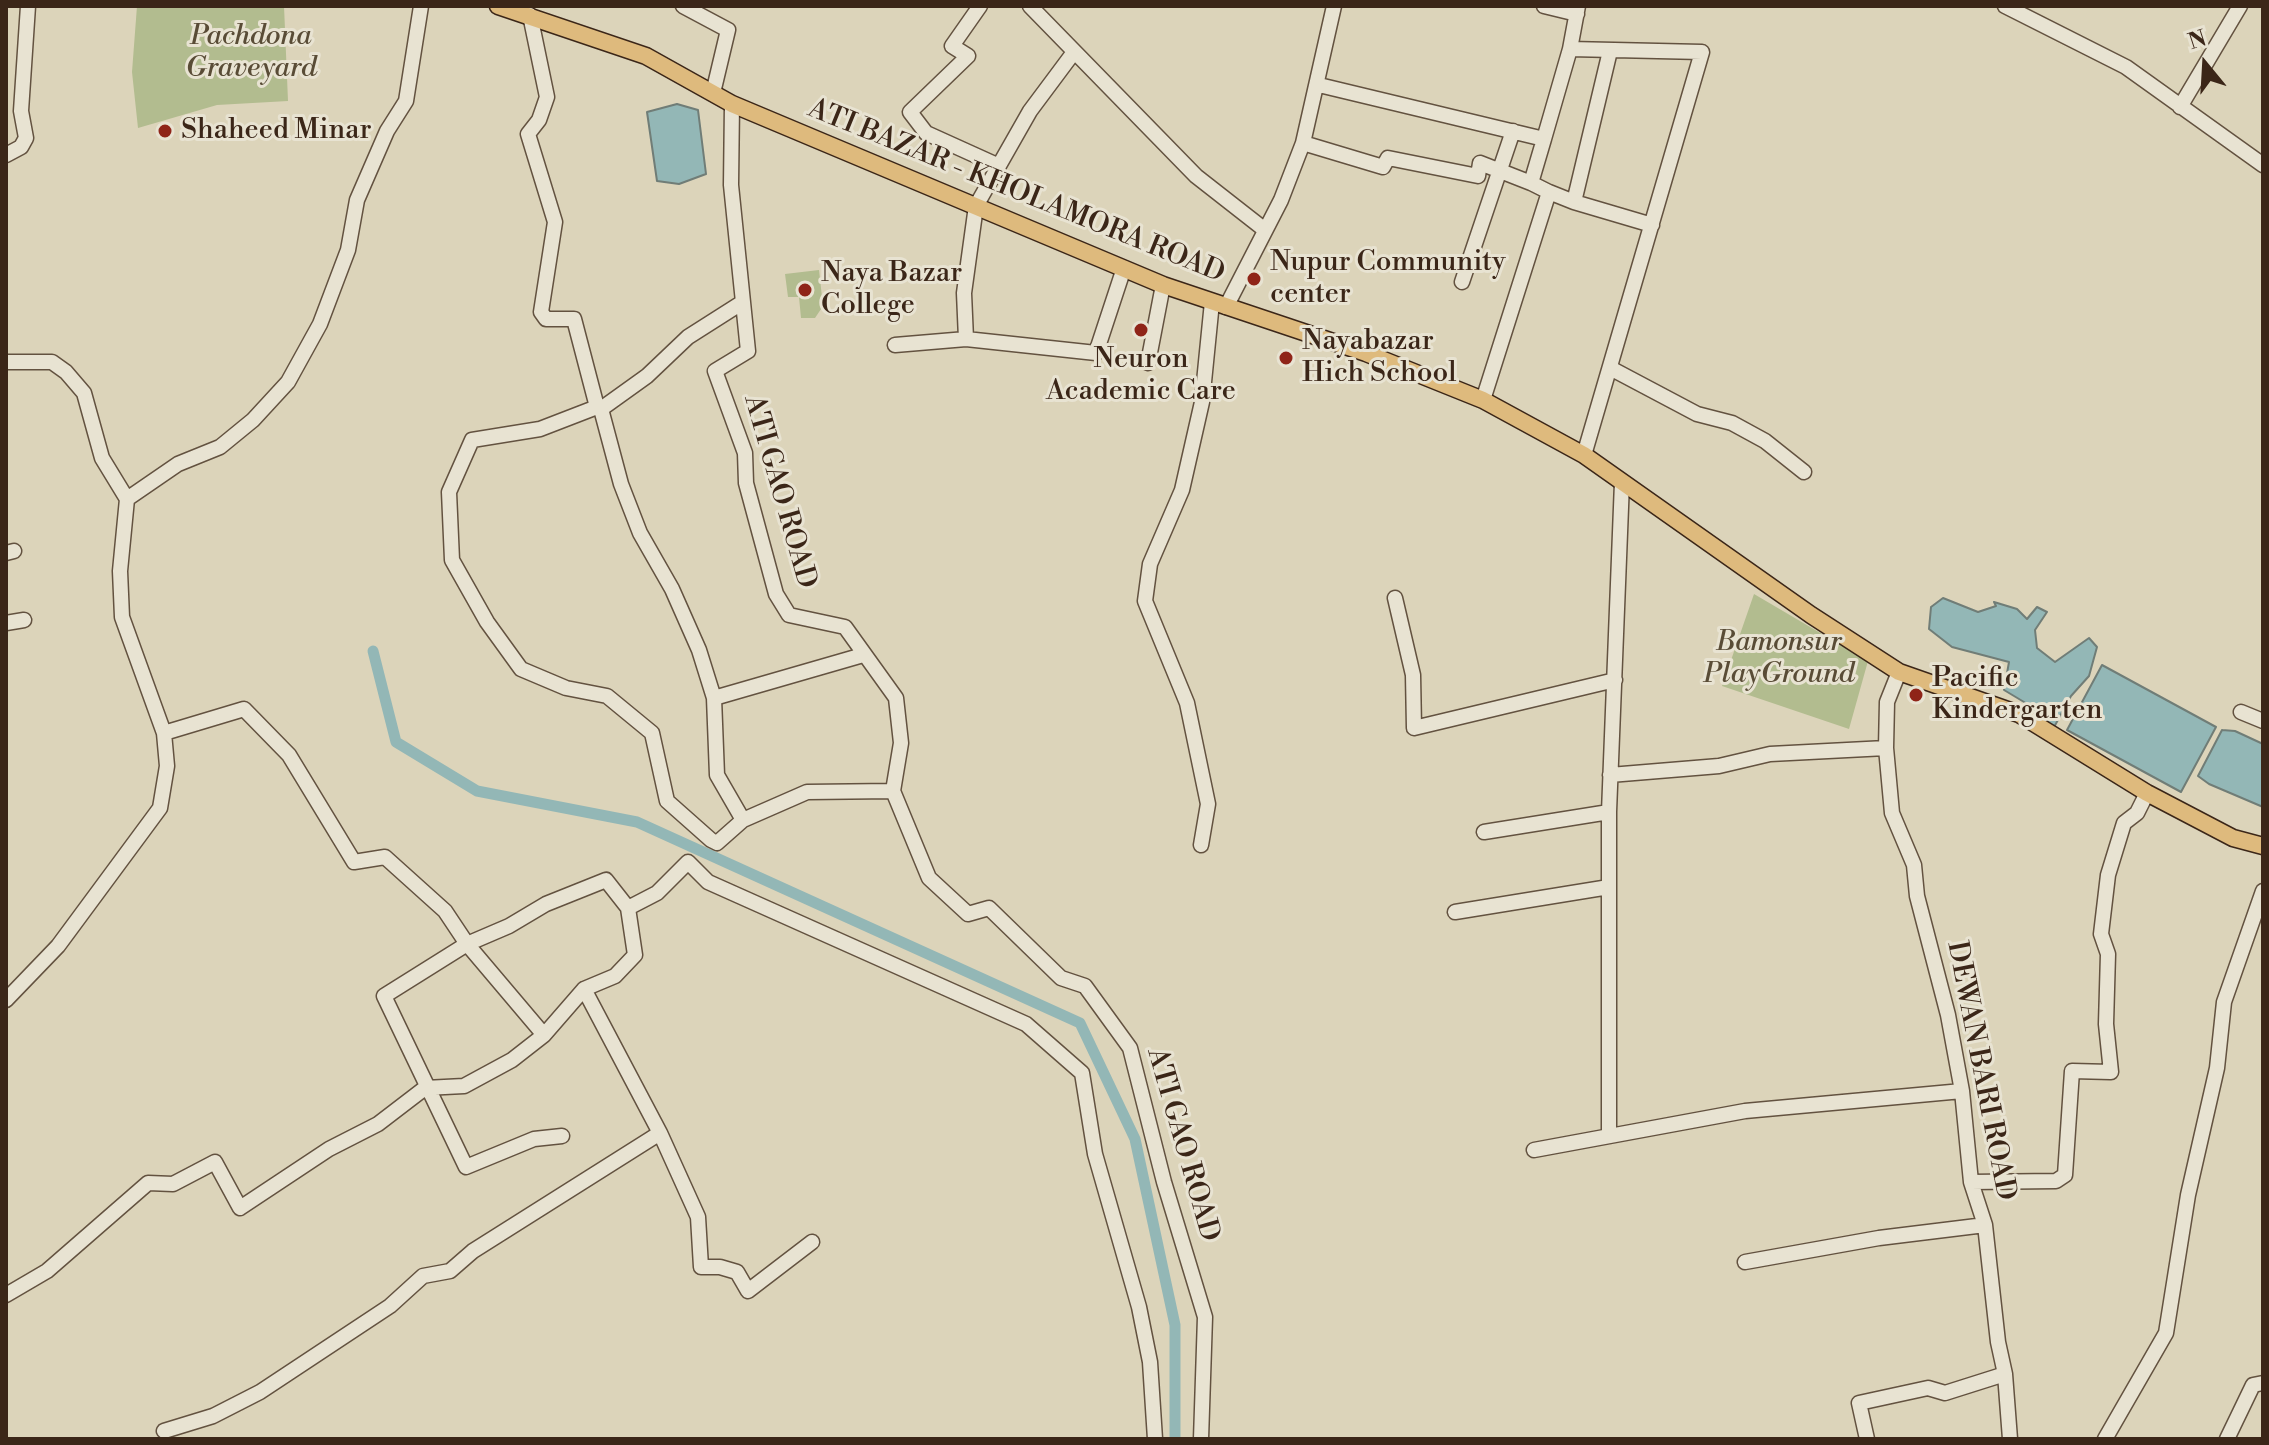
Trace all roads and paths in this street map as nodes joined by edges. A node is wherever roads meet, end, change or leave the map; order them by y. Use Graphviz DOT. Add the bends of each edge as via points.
graph roads {
  1 [pos="28,6"];
  2 [pos="421,6"];
  3 [pos="498,6"];
  4 [pos="683,6"];
  5 [pos="980,6"];
  6 [pos="1030,6"];
  7 [pos="1334,6"];
  8 [pos="1544,6"];
  9 [pos="2005,6"];
  10 [pos="2240,6"];
  11 [pos="1577,10"];
  12 [pos="530,15"];
  13 [pos="1570,49"];
  14 [pos="1610,51"];
  15 [pos="1074,52"];
  16 [pos="1319,85"];
  17 [pos="713,93"];
  18 [pos="732,104"];
  19 [pos="2180,107"];
  20 [pos="1513,131"];
  21 [pos="1544,139"];
  22 [pos="1303,143"];
  23 [pos="6,155"];
  24 [pos="2263,165"];
  25 [pos="999,166"];
  26 [pos="1499,169"];
  27 [pos="1531,183"];
  28 [pos="1549,192"];
  29 [pos="1574,202"];
  30 [pos="976,206"];
  31 [pos="1652,225"];
  32 [pos="1265,230"];
  33 [pos="1124,268"];
  34 [pos="1462,282"];
  35 [pos="1163,285"];
  36 [pos="743,302"];
  37 [pos="1219,304"];
  38 [pos="966,339"];
  39 [pos="895,345"];
  40 [pos="6,362"];
  41 [pos="1148,363"];
  42 [pos="1612,369"];
  43 [pos="1483,400"];
  44 [pos="599,408"];
  45 [pos="1584,455"];
  46 [pos="1804,472"];
  47 [pos="1622,482"];
  48 [pos="127,499"];
  49 [pos="1395,598"];
  50 [pos="24,620"];
  51 [pos="6,623"];
  52 [pos="863,655"];
  53 [pos="1899,672"];
  54 [pos="1615,680"];
  55 [pos="714,698"];
  56 [pos="2241,712"];
  57 [pos="2263,721"];
  58 [pos="164,733"];
  59 [pos="1886,748"];
  60 [pos="1610,775"];
  61 [pos="893,791"];
  62 [pos="2147,793"];
  63 [pos="1609,812"];
  64 [pos="743,820"];
  65 [pos="1484,832"];
  66 [pos="1201,845"];
  67 [pos="2263,846"];
  68 [pos="1609,887"];
  69 [pos="2263,891"];
  70 [pos="628,908"];
  71 [pos="1455,912"];
  72 [pos="467,944"];
  73 [pos="584,989"];
  74 [pos="6,1000"];
  75 [pos="544,1035"];
  76 [pos="425,1088"];
  77 [pos="1962,1091"];
  78 [pos="660,1133"];
  79 [pos="562,1136"];
  80 [pos="1609,1136"];
  81 [pos="1534,1150"];
  82 [pos="1971,1182"];
  83 [pos="1985,1225"];
  84 [pos="812,1242"];
  85 [pos="1745,1262"];
  86 [pos="6,1295"];
  87 [pos="2005,1374"];
  88 [pos="2263,1383"];
  89 [pos="164,1431"];
  90 [pos="1155,1439"];
  91 [pos="1201,1439"];
  92 [pos="1867,1439"];
  93 [pos="2010,1439"];
  94 [pos="2105,1439"];
  95 [pos="2227,1439"];
  1 -- 23 [label="street" via="21,111 26,138"];
  2 -- 48 [label="street" via="406,101 357,200 348,250 320,324 288,382 220,447 178,464"];
  3 -- 12 [label="main road, ATI BAZAR - KHOLAMORA ROAD"];
  4 -- 17 [label="street" via="728,30"];
  5 -- 25 [label="street" via="952,46 968,56 910,112 926,133"];
  6 -- 15 [label="street"];
  7 -- 16 [label="street"];
  8 -- 11 [label="street"];
  9 -- 19 [label="street" via="2126,67"];
  10 -- 19 [label="street"];
  11 -- 13 [label="street"];
  12 -- 17 [label="main road, ATI BAZAR - KHOLAMORA ROAD" via="646,56"];
  12 -- 44 [label="street" via="547,97 528,134 555,222 541,312 546,319 574,319"];
  13 -- 14 [label="street"];
  13 -- 21 [label="street"];
  14 -- 29 [label="street"];
  14 -- 31 [label="street" via="1702,52"];
  15 -- 25 [label="street" via="1030,111"];
  15 -- 32 [label="street" via="1196,176"];
  16 -- 20 [label="street"];
  16 -- 22 [label="street"];
  17 -- 18 [label="main road, ATI BAZAR - KHOLAMORA ROAD"];
  18 -- 30 [label="main road, ATI BAZAR - KHOLAMORA ROAD"];
  18 -- 36 [label="street" via="731,185"];
  19 -- 24 [label="street"];
  20 -- 21 [label="street"];
  20 -- 26 [label="street"];
  21 -- 27 [label="street"];
  22 -- 26 [label="street" via="1383,167 1388,158 1478,176 1480,163"];
  22 -- 32 [label="street"];
  25 -- 30 [label="street"];
  26 -- 27 [label="street"];
  26 -- 34 [label="street"];
  27 -- 28 [label="street"];
  28 -- 29 [label="street"];
  28 -- 43 [label="street"];
  29 -- 31 [label="street"];
  30 -- 33 [label="main road, ATI BAZAR - KHOLAMORA ROAD"];
  30 -- 38 [label="street" via="964,293"];
  31 -- 42 [label="street"];
  32 -- 37 [label="street"];
  33 -- 35 [label="main road, ATI BAZAR - KHOLAMORA ROAD"];
  33 -- 38 [label="street" via="1096,353"];
  35 -- 37 [label="main road, ATI BAZAR - KHOLAMORA ROAD"];
  35 -- 41 [label="street"];
  36 -- 44 [label="street" via="688,337 647,376"];
  36 -- 52 [label="street, ATI GAO ROAD" via="748,351 715,371 745,453 746,483 776,594 789,615 845,627"];
  37 -- 43 [label="main road, ATI BAZAR - KHOLAMORA ROAD" via="1366,353"];
  37 -- 66 [label="street" via="1185,475 1150,564 1145,601 1187,703 1208,804"];
  38 -- 39 [label="street"];
  40 -- 48 [label="street" via="52,362 66,372 84,393 102,458"];
  42 -- 45 [label="street"];
  42 -- 46 [label="street" via="1697,414 1732,423"];
  43 -- 45 [label="main road, ATI BAZAR - KHOLAMORA ROAD"];
  44 -- 55 [label="street" via="640,533 672,589"];
  44 -- 64 [label="street" via="540,429 472,440 449,492 452,560 521,669 566,688 607,696 652,733 667,801 717,843"];
  45 -- 47 [label="main road, ATI BAZAR - KHOLAMORA ROAD"];
  47 -- 53 [label="main road, ATI BAZAR - KHOLAMORA ROAD"];
  47 -- 54 [label="street"];
  48 -- 58 [label="street" via="122,617"];
  49 -- 54 [label="street" via="1413,675 1414,728"];
  50 -- 51 [label="street"];
  52 -- 55 [label="street"];
  52 -- 61 [label="street, ATI GAO ROAD" via="896,698 901,743"];
  53 -- 59 [label="street, DEWAN BARI ROAD" via="1887,702"];
  53 -- 62 [label="main road, ATI BAZAR - KHOLAMORA ROAD" via="2019,714"];
  54 -- 60 [label="street"];
  55 -- 64 [label="street" via="717,775"];
  56 -- 57 [label="street"];
  58 -- 72 [label="street" via="244,709 289,755 354,862 385,857 445,911"];
  58 -- 74 [label="street" via="167,766 160,808 58,946"];
  59 -- 60 [label="street" via="1770,754 1719,766"];
  59 -- 77 [label="street, DEWAN BARI ROAD" via="1892,813 1914,865"];
  60 -- 63 [label="street"];
  61 -- 64 [label="street" via="807,792"];
  61 -- 91 [label="street, ATI GAO ROAD" via="929,878 968,914 989,908 1061,978 1085,986 1130,1048 1205,1317"];
  62 -- 67 [label="main road, ATI BAZAR - KHOLAMORA ROAD" via="2233,838"];
  62 -- 82 [label="street" via="2137,813 2124,823 2108,875 2101,934 2108,954 2111,1072 2072,1071 2065,1175 2056,1181"];
  63 -- 65 [label="street"];
  63 -- 68 [label="street"];
  68 -- 71 [label="street"];
  68 -- 80 [label="street"];
  69 -- 94 [label="street" via="2224,1002 2217,1068 2188,1195 2166,1333"];
  70 -- 72 [label="street" via="606,880"];
  70 -- 73 [label="street" via="635,955 615,976"];
  70 -- 90 [label="street" via="657,893 688,862 708,882 1026,1024 1082,1073 1095,1154 1150,1362"];
  72 -- 75 [label="street"];
  72 -- 76 [label="street" via="384,996"];
  73 -- 75 [label="street"];
  73 -- 78 [label="street"];
  75 -- 76 [label="street" via="464,1086"];
  76 -- 79 [label="street" via="466,1167 534,1139"];
  76 -- 86 [label="street" via="378,1124 329,1149 240,1208 215,1162 173,1184 148,1183 47,1271"];
  77 -- 80 [label="street" via="1745,1111"];
  77 -- 82 [label="street, DEWAN BARI ROAD"];
  78 -- 84 [label="street" via="698,1217 701,1267 737,1272 748,1291"];
  78 -- 89 [label="street" via="473,1251 450,1271 423,1276 390,1306 260,1392 213,1416"];
  80 -- 81 [label="street"];
  82 -- 83 [label="street, DEWAN BARI ROAD"];
  83 -- 85 [label="street"];
  83 -- 87 [label="street, DEWAN BARI ROAD"];
  87 -- 92 [label="street" via="1945,1393 1928,1388 1859,1403"];
  87 -- 93 [label="street, DEWAN BARI ROAD"];
  88 -- 95 [label="street" via="2253,1385"];
}
